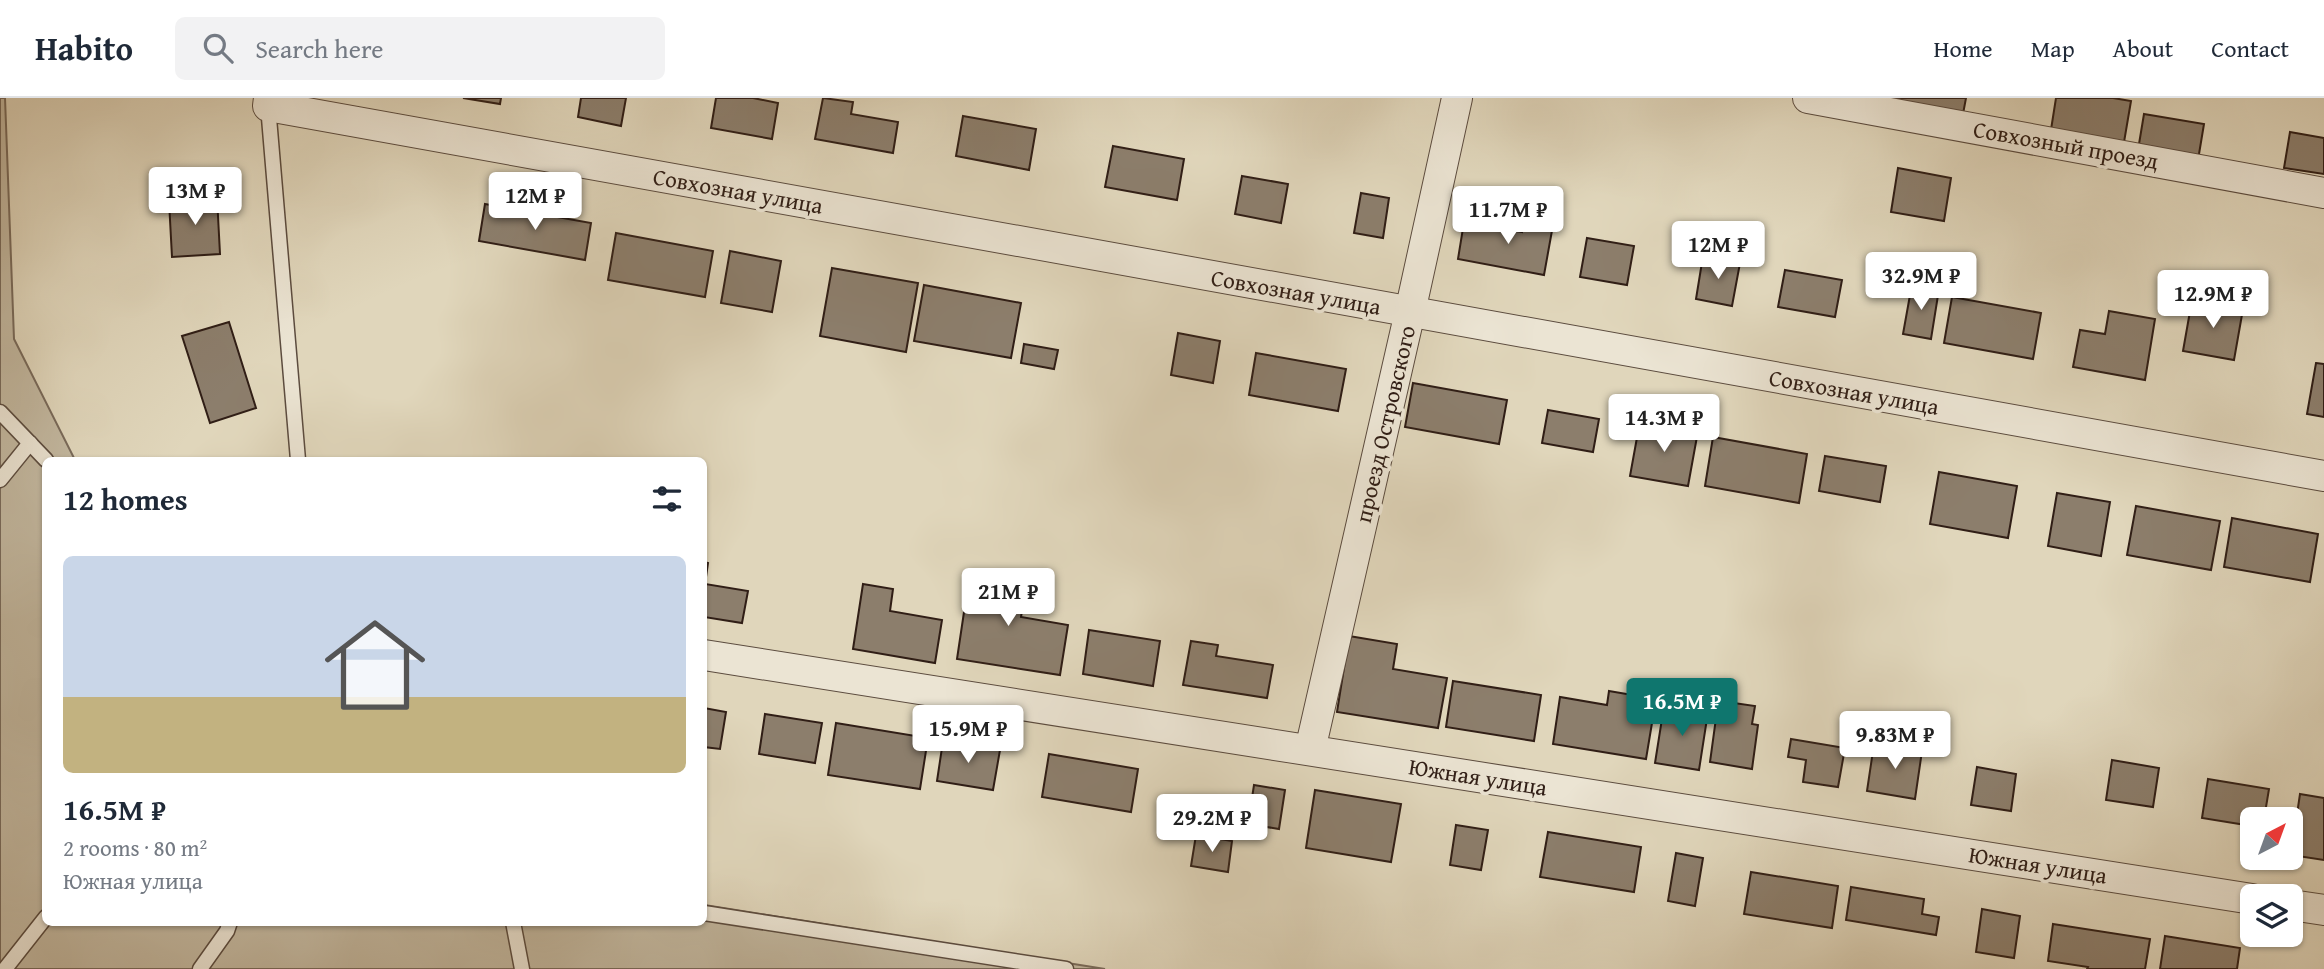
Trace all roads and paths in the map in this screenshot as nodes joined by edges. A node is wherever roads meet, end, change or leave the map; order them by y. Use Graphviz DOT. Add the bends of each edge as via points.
graph roads {
  1 [pos="1457,98"];
  2 [pos="1808,98"];
  3 [pos="269,102"];
  4 [pos="2324,193"];
  5 [pos="1410,312"];
  6 [pos="0,412"];
  7 [pos="30,443"];
  8 [pos="43,457"];
  9 [pos="298,457"];
  10 [pos="2324,476"];
  11 [pos="0,480"];
  12 [pos="707,655"];
  13 [pos="1310,750"];
  14 [pos="2240,897"];
  15 [pos="2303,907"];
  16 [pos="2324,910"];
  17 [pos="707,913"];
  18 [pos="42,922"];
  19 [pos="229,926"];
  20 [pos="514,926"];
  21 [pos="202,968"];
  22 [pos="5,969"];
  23 [pos="522,969"];
  24 [pos="1066,969"];
  1 -- 5 [label="street, проезд Островского"];
  2 -- 4 [label="street, Совхозный проезд"];
  3 -- 5 [label="street, Совхозная улица"];
  3 -- 9 [label="lane"];
  5 -- 10 [label="street, Совхозная улица"];
  5 -- 13 [label="street, проезд Островского"];
  6 -- 7 [label="lane"];
  7 -- 8 [label="lane"];
  7 -- 11 [label="lane"];
  12 -- 13 [label="street, Южная улица"];
  13 -- 14 [label="street, Южная улица"];
  15 -- 16 [label="street"];
  17 -- 24 [label="lane"];
  18 -- 22 [label="lane"];
  19 -- 21 [label="lane"];
  20 -- 23 [label="lane"];
}
